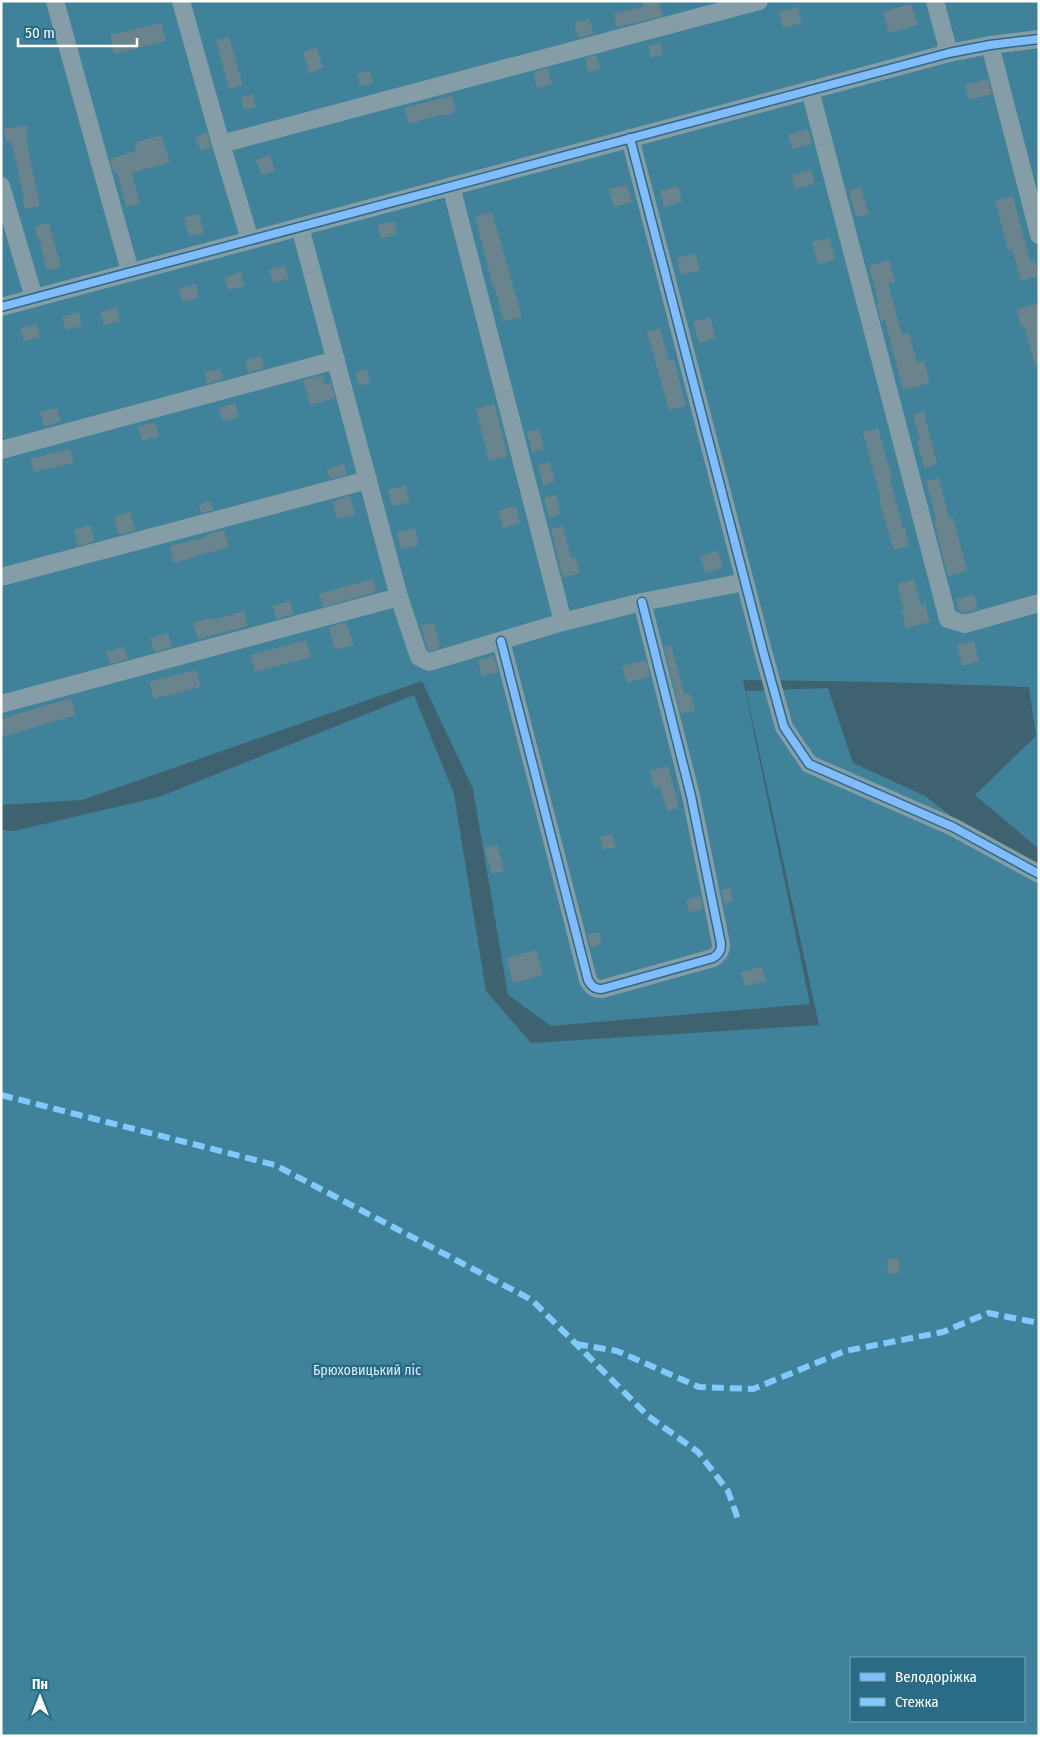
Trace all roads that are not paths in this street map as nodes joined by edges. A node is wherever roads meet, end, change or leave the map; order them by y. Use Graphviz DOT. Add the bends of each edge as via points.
graph roads {
  1 [pos="55,1"];
  2 [pos="181,1"];
  3 [pos="759,1"];
  4 [pos="935,1"];
  5 [pos="1039,39"];
  6 [pos="990,45"];
  7 [pos="949,53"];
  8 [pos="810,90"];
  9 [pos="630,138"];
  10 [pos="221,144"];
  11 [pos="1,186"];
  12 [pos="450,186"];
  13 [pos="300,227"];
  14 [pos="1039,235"];
  15 [pos="250,240"];
  16 [pos="130,271"];
  17 [pos="34,298"];
  18 [pos="1,307"];
  19 [pos="336,360"];
  20 [pos="1,450"];
  21 [pos="368,480"];
  22 [pos="1,577"];
  23 [pos="745,582"];
  24 [pos="400,597"];
  25 [pos="642,602"];
  26 [pos="1039,603"];
  27 [pos="563,622"];
  28 [pos="502,641"];
  29 [pos="1,704"];
  30 [pos="1039,874"];
  1 -- 16 [label="street"];
  2 -- 10 [label="street"];
  3 -- 10 [label="street"];
  4 -- 7 [label="street"];
  5 -- 6 [label="street"];
  6 -- 7 [label="street"];
  6 -- 14 [label="street"];
  7 -- 8 [label="street"];
  8 -- 9 [label="street"];
  8 -- 26 [label="street" via="948,619 965,624"];
  9 -- 12 [label="street"];
  9 -- 23 [label="street"];
  10 -- 15 [label="street"];
  11 -- 17 [label="street"];
  12 -- 13 [label="street"];
  12 -- 27 [label="street"];
  13 -- 15 [label="street"];
  13 -- 19 [label="street"];
  15 -- 16 [label="street"];
  16 -- 17 [label="street"];
  17 -- 18 [label="street"];
  19 -- 20 [label="street"];
  19 -- 21 [label="street"];
  21 -- 22 [label="street"];
  21 -- 24 [label="street"];
  23 -- 25 [label="street"];
  23 -- 30 [label="street" via="784,727 809,764 953,827"];
  24 -- 28 [label="street" via="418,657 429,662"];
  24 -- 29 [label="street"];
  25 -- 27 [label="street"];
  25 -- 28 [label="street" via="691,796 721,950 713,958 602,989 591,986 588,980"];
  27 -- 28 [label="street"];
}
